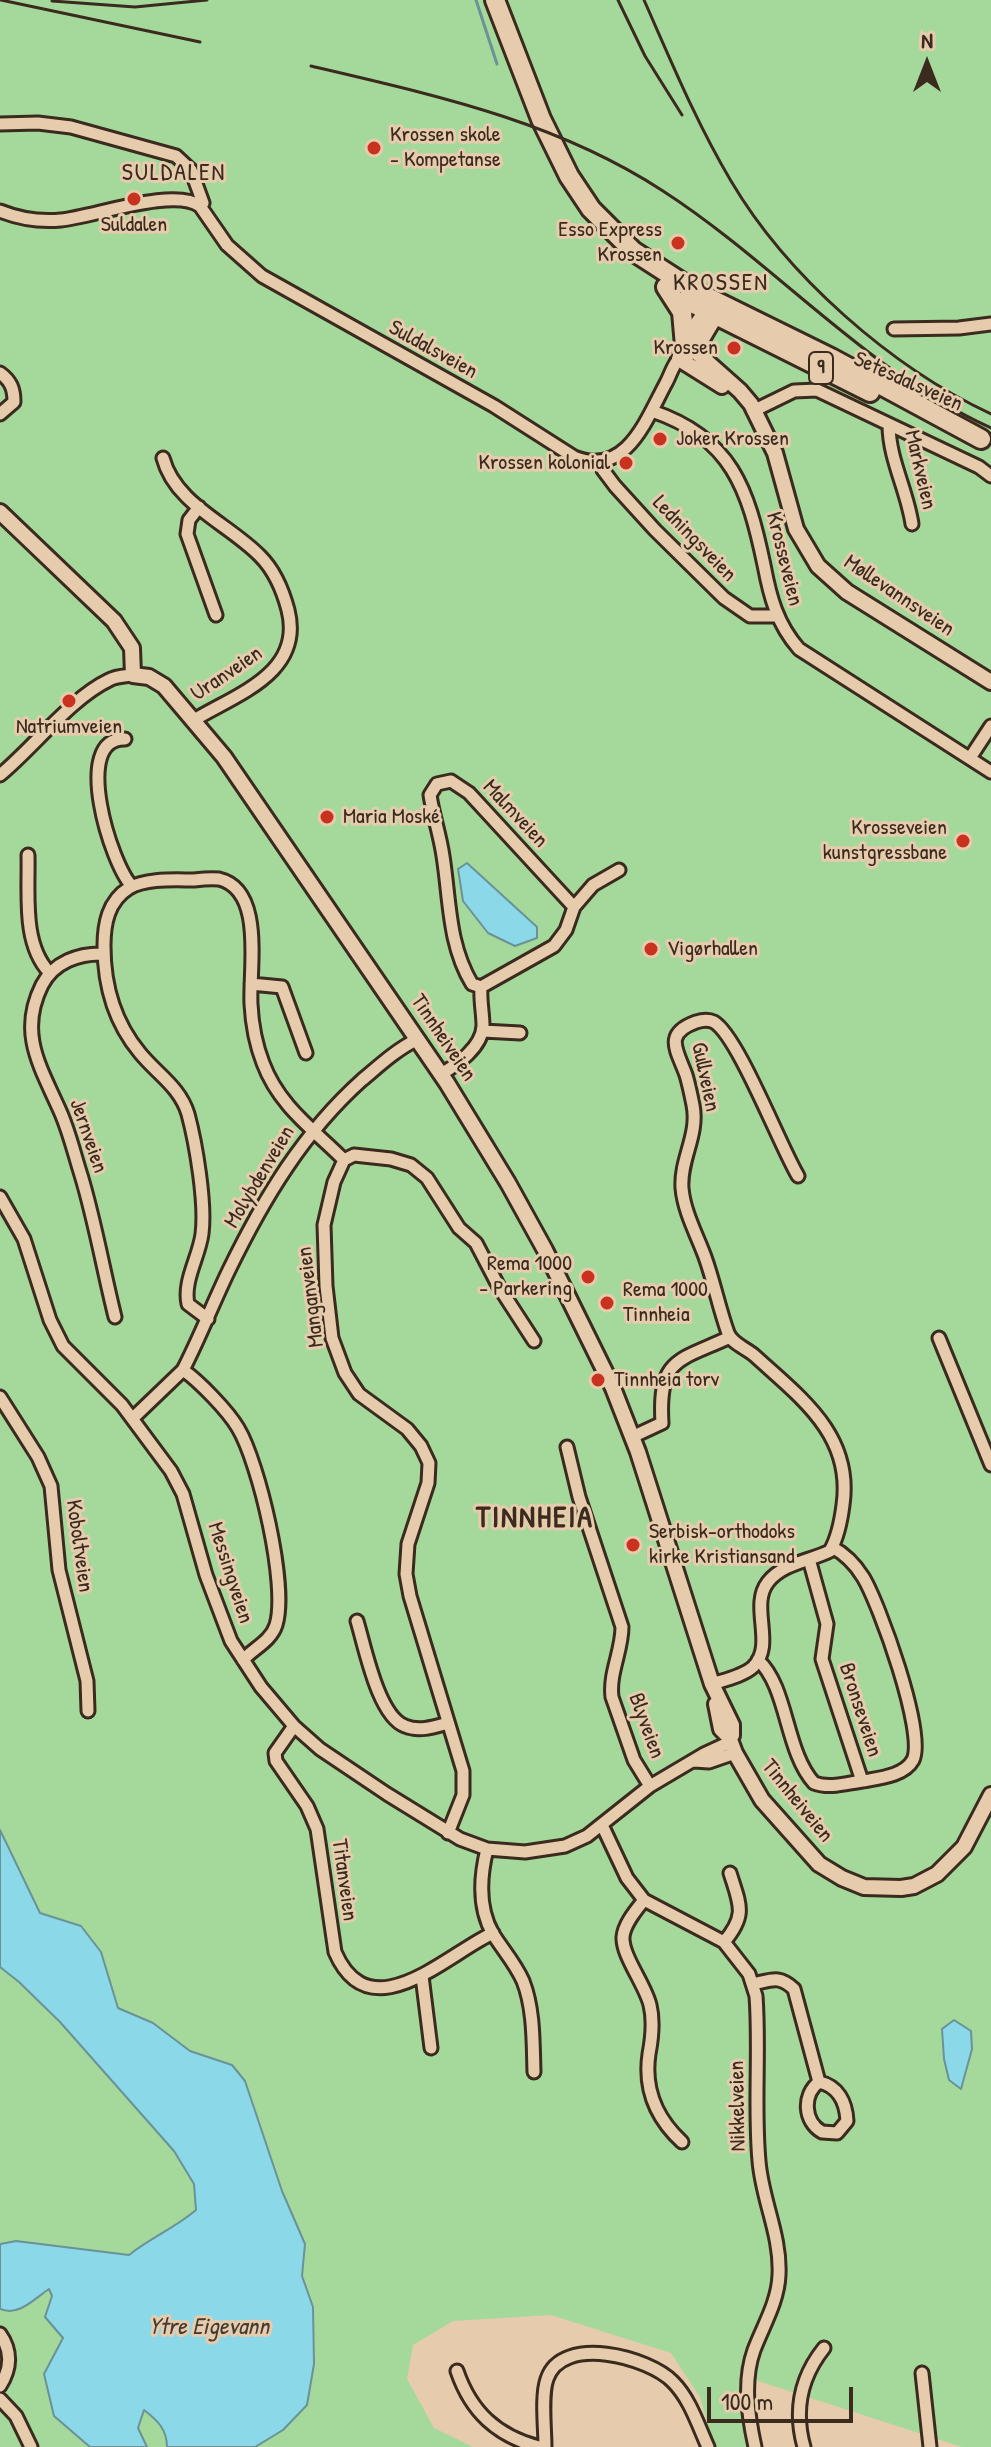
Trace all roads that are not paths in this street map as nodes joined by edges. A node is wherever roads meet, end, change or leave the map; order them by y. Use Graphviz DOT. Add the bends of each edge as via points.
graph roads {
  1 [pos="495,0"];
  2 [pos="541,119"];
  3 [pos="0,124"];
  4 [pos="200,206"];
  5 [pos="0,211"];
  6 [pos="666,287"];
  7 [pos="712,309"];
  8 [pos="991,324"];
  9 [pos="894,329"];
  10 [pos="683,357"];
  11 [pos="0,373"];
  12 [pos="653,408"];
  13 [pos="753,411"];
  14 [pos="0,414"];
  15 [pos="889,425"];
  16 [pos="986,441"];
  17 [pos="163,458"];
  18 [pos="603,462"];
  19 [pos="991,476"];
  20 [pos="199,507"];
  21 [pos="0,512"];
  22 [pos="912,524"];
  23 [pos="216,615"];
  24 [pos="777,616"];
  25 [pos="133,675"];
  26 [pos="991,682"];
  27 [pos="194,720"];
  28 [pos="991,726"];
  29 [pos="125,739"];
  30 [pos="970,758"];
  31 [pos="991,772"];
  32 [pos="0,773"];
  33 [pos="28,855"];
  34 [pos="619,870"];
  35 [pos="132,886"];
  36 [pos="574,907"];
  37 [pos="104,954"];
  38 [pos="49,972"];
  39 [pos="251,984"];
  40 [pos="481,987"];
  41 [pos="483,1031"];
  42 [pos="520,1033"];
  43 [pos="416,1040"];
  44 [pos="306,1053"];
  45 [pos="441,1074"];
  46 [pos="311,1132"];
  47 [pos="344,1160"];
  48 [pos="798,1176"];
  49 [pos="0,1197"];
  50 [pos="115,1317"];
  51 [pos="208,1319"];
  52 [pos="730,1337"];
  53 [pos="939,1338"];
  54 [pos="534,1341"];
  55 [pos="183,1370"];
  56 [pos="0,1397"];
  57 [pos="133,1418"];
  58 [pos="632,1437"];
  59 [pos="567,1447"];
  60 [pos="991,1465"];
  61 [pos="832,1547"];
  62 [pos="809,1559"];
  63 [pos="357,1621"];
  64 [pos="243,1660"];
  65 [pos="758,1660"];
  66 [pos="712,1684"];
  67 [pos="88,1711"];
  68 [pos="448,1723"];
  69 [pos="294,1726"];
  70 [pos="731,1744"];
  71 [pos="862,1781"];
  72 [pos="650,1786"];
  73 [pos="991,1795"];
  74 [pos="602,1825"];
  75 [pos="448,1833"];
  76 [pos="487,1849"];
  77 [pos="730,1873"];
  78 [pos="644,1900"];
  79 [pos="493,1933"];
  80 [pos="724,1942"];
  81 [pos="422,1976"];
  82 [pos="753,1984"];
  83 [pos="431,2048"];
  84 [pos="534,2072"];
  85 [pos="819,2082"];
  86 [pos="682,2142"];
  87 [pos="0,2334"];
  88 [pos="824,2348"];
  89 [pos="457,2371"];
  90 [pos="922,2373"];
  91 [pos="0,2386"];
  92 [pos="0,2399"];
  93 [pos="31,2447"];
  94 [pos="542,2447"];
  95 [pos="708,2447"];
  96 [pos="755,2447"];
  97 [pos="804,2447"];
  98 [pos="930,2447"];
  1 -- 2 [label="highway, Setesdalsveien / 9"];
  2 -- 6 [label="highway, Setesdalsveien / 9" via="556,164 578,203 628,258"];
  2 -- 7 [label="highway, Setesdalsveien / 9" via="574,185 598,217 645,261"];
  3 -- 4 [label="street" via="71,127 176,156 197,186"];
  4 -- 5 [label="street" via="158,200 50,221"];
  4 -- 18 [label="street, Suldalsveien" via="227,245 262,276 574,457"];
  6 -- 7 [label="highway, Setesdalsveien / 9"];
  6 -- 10 [label="highway, 9" via="682,312"];
  7 -- 10 [label="street"];
  7 -- 16 [label="highway, Setesdalsveien / 9" via="831,358"];
  8 -- 9 [label="street"];
  10 -- 12 [label="street"];
  10 -- 13 [label="street, Møllevannsveien" via="745,395"];
  11 -- 14 [label="street" via="8,378 14,402"];
  12 -- 18 [label="street" via="629,446"];
  12 -- 24 [label="street, Krosseveien" via="710,444 738,476"];
  13 -- 15 [label="street, Markveien" via="794,391 811,389"];
  13 -- 26 [label="street, Møllevannsveien" via="775,453 796,529 818,566 847,592"];
  15 -- 19 [label="street, Markveien"];
  15 -- 22 [label="street, Markveien"];
  17 -- 20 [label="street, Uranveien" via="171,479"];
  18 -- 24 [label="street, Ledningsveien" via="615,486 724,598 750,616"];
  20 -- 23 [label="street" via="187,534"];
  20 -- 27 [label="street, Uranveien" via="265,562 285,599 291,629 275,669"];
  21 -- 25 [label="street" via="114,621 132,648"];
  24 -- 30 [label="street, Krosseveien" via="789,638 819,664"];
  25 -- 27 [label="street, Tinnheiveien" via="164,686"];
  25 -- 32 [label="street" via="104,682"];
  27 -- 43 [label="street, Tinnheiveien" via="257,803"];
  28 -- 30 [label="street"];
  29 -- 35 [label="street" via="102,749 98,781 113,847"];
  30 -- 31 [label="street, Krosseveien"];
  33 -- 38 [label="street" via="32,939"];
  34 -- 36 [label="street" via="593,885"];
  35 -- 37 [label="street" via="108,913"];
  35 -- 39 [label="street" via="219,879 237,889 250,920"];
  36 -- 40 [label="street" via="554,946"];
  36 -- 40 [label="street, Malmveien" via="469,793 451,781 437,784 430,795 452,930 466,975"];
  37 -- 38 [label="street" via="80,956"];
  37 -- 51 [label="street" via="114,1007 139,1053 180,1096 189,1119 203,1218 187,1295 188,1304"];
  38 -- 50 [label="street, Jernveien" via="31,1018 33,1042 82,1178"];
  39 -- 44 [label="street" via="282,987"];
  39 -- 46 [label="street" via="252,1021 267,1073"];
  40 -- 41 [label="street"];
  41 -- 42 [label="street"];
  41 -- 45 [label="street" via="472,1049"];
  43 -- 45 [label="street, Tinnheiveien"];
  43 -- 46 [label="street, Molybdenveien" via="377,1067"];
  45 -- 58 [label="street, Tinnheiveien" via="545,1250"];
  46 -- 47 [label="street"];
  46 -- 51 [label="street, Molybdenveien" via="238,1253"];
  47 -- 54 [label="street" via="354,1155 391,1159 411,1165 427,1178 459,1228 476,1243"];
  47 -- 68 [label="street, Manganveien" via="324,1225 332,1338 359,1394 407,1429 429,1463 408,1544 407,1583"];
  48 -- 52 [label="street, Gullveien" via="722,1029 702,1020 681,1030 675,1047 695,1115 682,1187"];
  49 -- 57 [label="street, Messingveien" via="24,1239 56,1336"];
  51 -- 55 [label="street, Molybdenveien"];
  52 -- 58 [label="street" via="675,1363 664,1383 662,1423"];
  52 -- 61 [label="street" via="816,1414 834,1439 844,1486"];
  53 -- 60 [label="street"];
  55 -- 57 [label="street, Molybdenveien"];
  55 -- 64 [label="street" via="237,1426 263,1500 276,1567 278,1613 273,1632"];
  56 -- 67 [label="street, Koboltveien" via="51,1486 59,1570 87,1681"];
  57 -- 64 [label="street, Messingveien" via="183,1494 222,1620"];
  58 -- 66 [label="street, Tinnheiveien"];
  59 -- 72 [label="street, Blyveien" via="622,1627 612,1697 634,1760"];
  61 -- 62 [label="street"];
  61 -- 71 [label="street, Bronseveien" via="857,1569 875,1604 910,1705 912,1760 905,1769"];
  62 -- 65 [label="street" via="779,1572 763,1591"];
  62 -- 71 [label="street, Bronseveien" via="827,1624 822,1659"];
  63 -- 68 [label="street" via="377,1685 397,1722 413,1728"];
  64 -- 69 [label="street, Messingveien"];
  65 -- 66 [label="street" via="746,1671"];
  65 -- 71 [label="street, Bronseveien" via="774,1686 806,1773 821,1786"];
  66 -- 70 [label="street, Tinnheiveien" via="732,1725"];
  68 -- 75 [label="street, Manganveien" via="464,1783"];
  69 -- 75 [label="street, Messingveien" via="330,1756"];
  69 -- 81 [label="street, Titanveien" via="275,1753 276,1761 317,1829 339,1962 353,1977 375,1986 394,1987"];
  70 -- 72 [label="street, Messingveien" via="709,1762 694,1761"];
  70 -- 73 [label="street, Tinnheiveien" via="762,1800 819,1864 864,1887 914,1886 937,1874 964,1847"];
  72 -- 74 [label="street, Messingveien"];
  74 -- 76 [label="street, Messingveien" via="553,1849"];
  74 -- 78 [label="street, Nikkelveien" via="627,1878"];
  75 -- 76 [label="street, Messingveien"];
  76 -- 79 [label="street" via="481,1880"];
  77 -- 80 [label="street" via="741,1917"];
  78 -- 80 [label="street, Nikkelveien"];
  78 -- 86 [label="street" via="626,1928 624,1949 651,2006 648,2091"];
  79 -- 81 [label="street, Titanveien"];
  79 -- 84 [label="street" via="527,1994"];
  80 -- 82 [label="street, Nikkelveien"];
  81 -- 83 [label="street"];
  82 -- 85 [label="street" via="776,1979 794,1989"];
  82 -- 96 [label="street, Nikkelveien" via="759,2160 776,2229 779,2276 748,2375"];
  85 -- 85 [label="street" via="808,2094 807,2113 815,2128 837,2133 847,2121 843,2102 830,2085"];
  87 -- 91 [label="street" via="9,2364"];
  88 -- 97 [label="street" via="801,2392"];
  89 -- 94 [label="street" via="489,2423 513,2439"];
  90 -- 98 [label="street"];
  92 -- 93 [label="street" via="16,2416"];
  94 -- 95 [label="street" via="548,2375 563,2362 598,2353 631,2359 666,2375 688,2402"];
}
